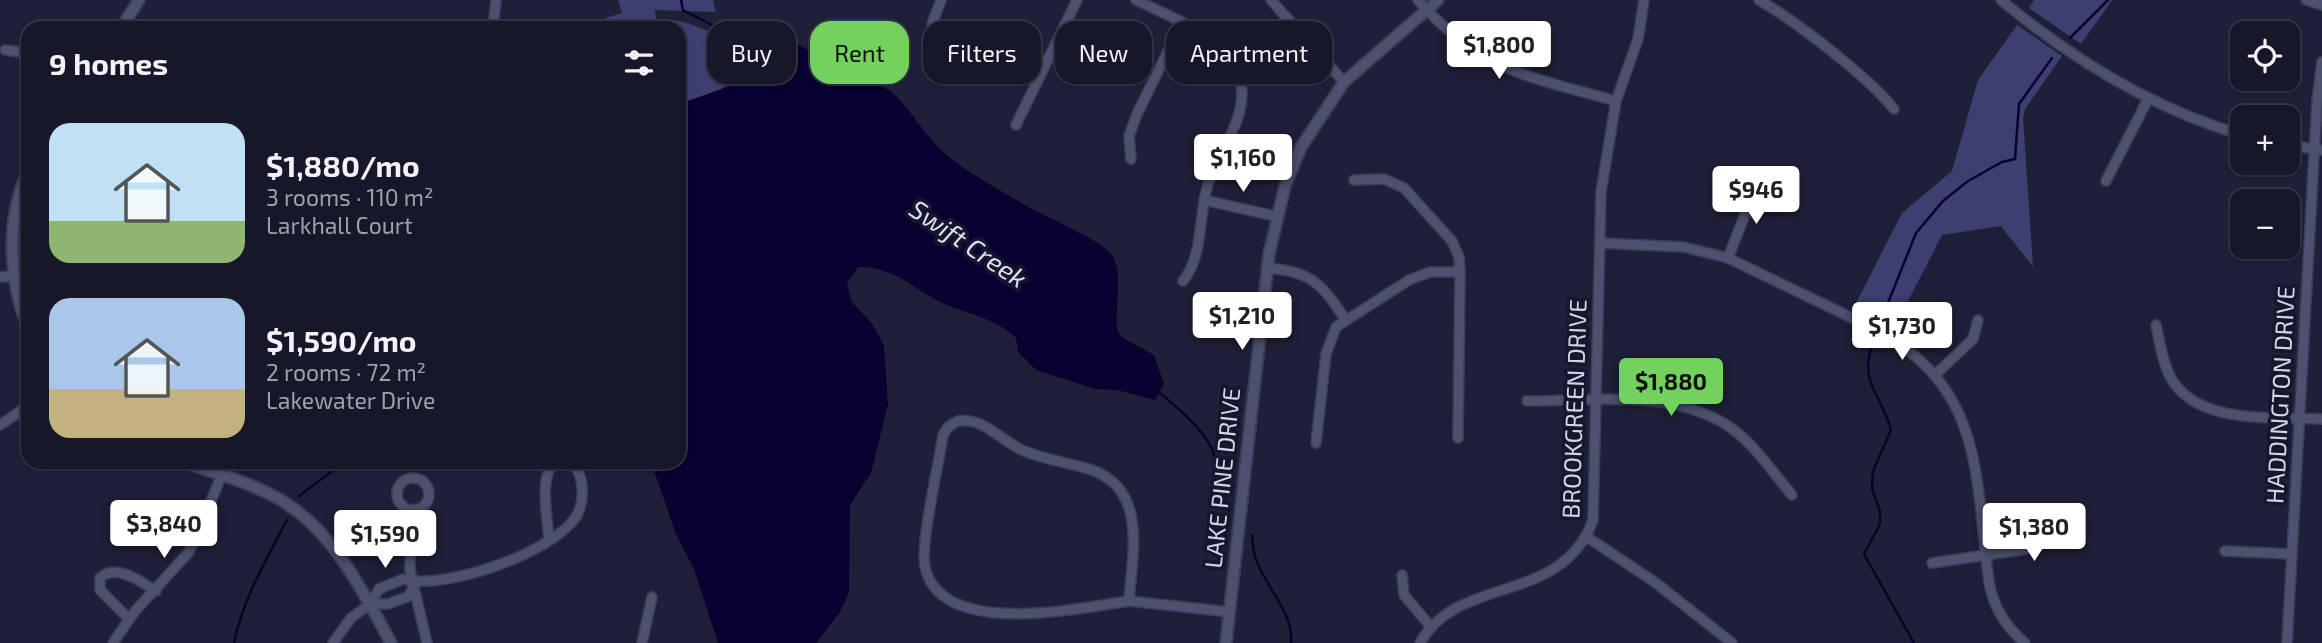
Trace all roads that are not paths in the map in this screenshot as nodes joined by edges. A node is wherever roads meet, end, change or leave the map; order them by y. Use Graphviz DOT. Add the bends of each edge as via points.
graph roads {
  1 [pos="139,0"];
  2 [pos="496,0"];
  3 [pos="941,0"];
  4 [pos="1077,0"];
  5 [pos="1136,0"];
  6 [pos="1271,0"];
  7 [pos="1418,0"];
  8 [pos="1438,0"];
  9 [pos="1644,0"];
  10 [pos="1759,0"];
  11 [pos="2001,0"];
  12 [pos="2306,0"];
  13 [pos="2322,5"];
  14 [pos="1427,10"];
  15 [pos="126,21"];
  16 [pos="494,21"];
  17 [pos="933,21"];
  18 [pos="1178,21"];
  19 [pos="5,50"];
  20 [pos="21,51"];
  21 [pos="1166,55"];
  22 [pos="2322,62"];
  23 [pos="1344,82"];
  24 [pos="1242,84"];
  25 [pos="2148,99"];
  26 [pos="1616,101"];
  27 [pos="1894,109"];
  28 [pos="1016,125"];
  29 [pos="2230,130"];
  30 [pos="2300,147"];
  31 [pos="2318,150"];
  32 [pos="1131,159"];
  33 [pos="1354,180"];
  34 [pos="2106,181"];
  35 [pos="1757,184"];
  36 [pos="21,198"];
  37 [pos="1204,200"];
  38 [pos="1275,216"];
  39 [pos="1600,243"];
  40 [pos="1728,258"];
  41 [pos="1267,268"];
  42 [pos="1460,272"];
  43 [pos="13,275"];
  44 [pos="0,277"];
  45 [pos="1184,281"];
  46 [pos="21,303"];
  47 [pos="1345,319"];
  48 [pos="1978,320"];
  49 [pos="2156,325"];
  50 [pos="1936,374"];
  51 [pos="1527,401"];
  52 [pos="1598,401"];
  53 [pos="21,411"];
  54 [pos="2299,417"];
  55 [pos="2322,419"];
  56 [pos="0,425"];
  57 [pos="1458,438"];
  58 [pos="1316,443"];
  59 [pos="204,469"];
  60 [pos="550,469"];
  61 [pos="575,469"];
  62 [pos="222,475"];
  63 [pos="1792,495"];
  64 [pos="411,510"];
  65 [pos="2064,525"];
  66 [pos="1587,537"];
  67 [pos="549,540"];
  68 [pos="2225,551"];
  69 [pos="2291,554"];
  70 [pos="1985,557"];
  71 [pos="1932,563"];
  72 [pos="1402,575"];
  73 [pos="415,584"];
  74 [pos="156,591"];
  75 [pos="652,597"];
  76 [pos="1129,601"];
  77 [pos="370,604"];
  78 [pos="1230,611"];
  79 [pos="129,619"];
  80 [pos="1431,627"];
  81 [pos="113,643"];
  82 [pos="333,643"];
  83 [pos="391,643"];
  84 [pos="427,643"];
  85 [pos="642,643"];
  86 [pos="1226,643"];
  87 [pos="1420,643"];
  88 [pos="1731,643"];
  89 [pos="2025,643"];
  90 [pos="2287,643"];
  1 -- 15 [label="street"];
  2 -- 16 [label="street"];
  3 -- 17 [label="street"];
  4 -- 28 [label="street"];
  5 -- 18 [label="street"];
  6 -- 23 [label="street"];
  7 -- 14 [label="street"];
  8 -- 14 [label="street, LAKE PINE DRIVE"];
  9 -- 26 [label="street, BROOKGREEN DRIVE" via="1638,39"];
  10 -- 27 [label="street" via="1883,95"];
  11 -- 25 [label="street"];
  12 -- 13 [label="street"];
  14 -- 23 [label="street, LAKE PINE DRIVE"];
  14 -- 26 [label="street" via="1476,54 1525,76"];
  19 -- 20 [label="street"];
  21 -- 32 [label="street" via="1129,136"];
  22 -- 31 [label="street, HADDINGTON DRIVE"];
  23 -- 38 [label="street, LAKE PINE DRIVE" via="1301,147"];
  24 -- 37 [label="street" via="1242,105"];
  25 -- 29 [label="street"];
  25 -- 34 [label="street"];
  26 -- 39 [label="street, BROOKGREEN DRIVE" via="1602,177"];
  30 -- 31 [label="street"];
  31 -- 54 [label="street, HADDINGTON DRIVE"];
  33 -- 42 [label="street" via="1384,179 1404,188 1452,241"];
  35 -- 40 [label="street"];
  36 -- 43 [label="street" via="14,225"];
  37 -- 38 [label="street"];
  37 -- 45 [label="street" via="1195,266"];
  38 -- 41 [label="street, LAKE PINE DRIVE"];
  39 -- 40 [label="street" via="1684,247"];
  39 -- 52 [label="street, BROOKGREEN DRIVE"];
  40 -- 50 [label="street" via="1899,341"];
  41 -- 47 [label="street" via="1299,272 1312,279 1327,291"];
  41 -- 78 [label="street, LAKE PINE DRIVE"];
  42 -- 47 [label="street" via="1420,275"];
  42 -- 57 [label="street"];
  43 -- 44 [label="street"];
  43 -- 46 [label="street"];
  47 -- 58 [label="street" via="1328,343"];
  48 -- 50 [label="street" via="1973,339"];
  49 -- 54 [label="street" via="2171,377 2189,398 2214,411"];
  50 -- 70 [label="street" via="1956,405 1969,439"];
  51 -- 52 [label="street"];
  52 -- 63 [label="street" via="1669,403 1715,418 1738,433"];
  52 -- 66 [label="street, BROOKGREEN DRIVE" via="1596,504"];
  53 -- 56 [label="street"];
  54 -- 55 [label="street"];
  54 -- 69 [label="street, HADDINGTON DRIVE"];
  59 -- 62 [label="street"];
  60 -- 67 [label="street"];
  61 -- 67 [label="street" via="581,479 582,505 571,523"];
  62 -- 74 [label="street" via="189,552"];
  62 -- 77 [label="street" via="269,494 300,513 331,546"];
  64 -- 73 [label="street" via="410,570"];
  65 -- 70 [label="street" via="2026,550"];
  66 -- 80 [label="street, BROOKGREEN DRIVE" via="1577,552 1552,572 1471,602"];
  66 -- 88 [label="street" via="1656,583"];
  67 -- 73 [label="street" via="480,572"];
  68 -- 69 [label="street"];
  69 -- 90 [label="street, HADDINGTON DRIVE"];
  70 -- 71 [label="street"];
  70 -- 89 [label="street" via="1994,603"];
  72 -- 80 [label="street" via="1404,595"];
  73 -- 77 [label="street" via="409,596 388,604"];
  73 -- 77 [label="street" via="403,579 379,589"];
  73 -- 84 [label="street"];
  74 -- 79 [label="street"];
  74 -- 79 [label="street" via="119,573 107,572 100,578 100,590"];
  75 -- 85 [label="street"];
  76 -- 76 [label="street" via="1023,616 973,608 938,590 924,558 948,427 958,421 973,421 1026,452 1091,470 1115,484 1131,508 1134,528"];
  76 -- 78 [label="street"];
  77 -- 82 [label="street" via="351,618"];
  77 -- 83 [label="street"];
  78 -- 86 [label="street, LAKE PINE DRIVE"];
  79 -- 81 [label="street"];
  80 -- 87 [label="street, BROOKGREEN DRIVE"];
}
